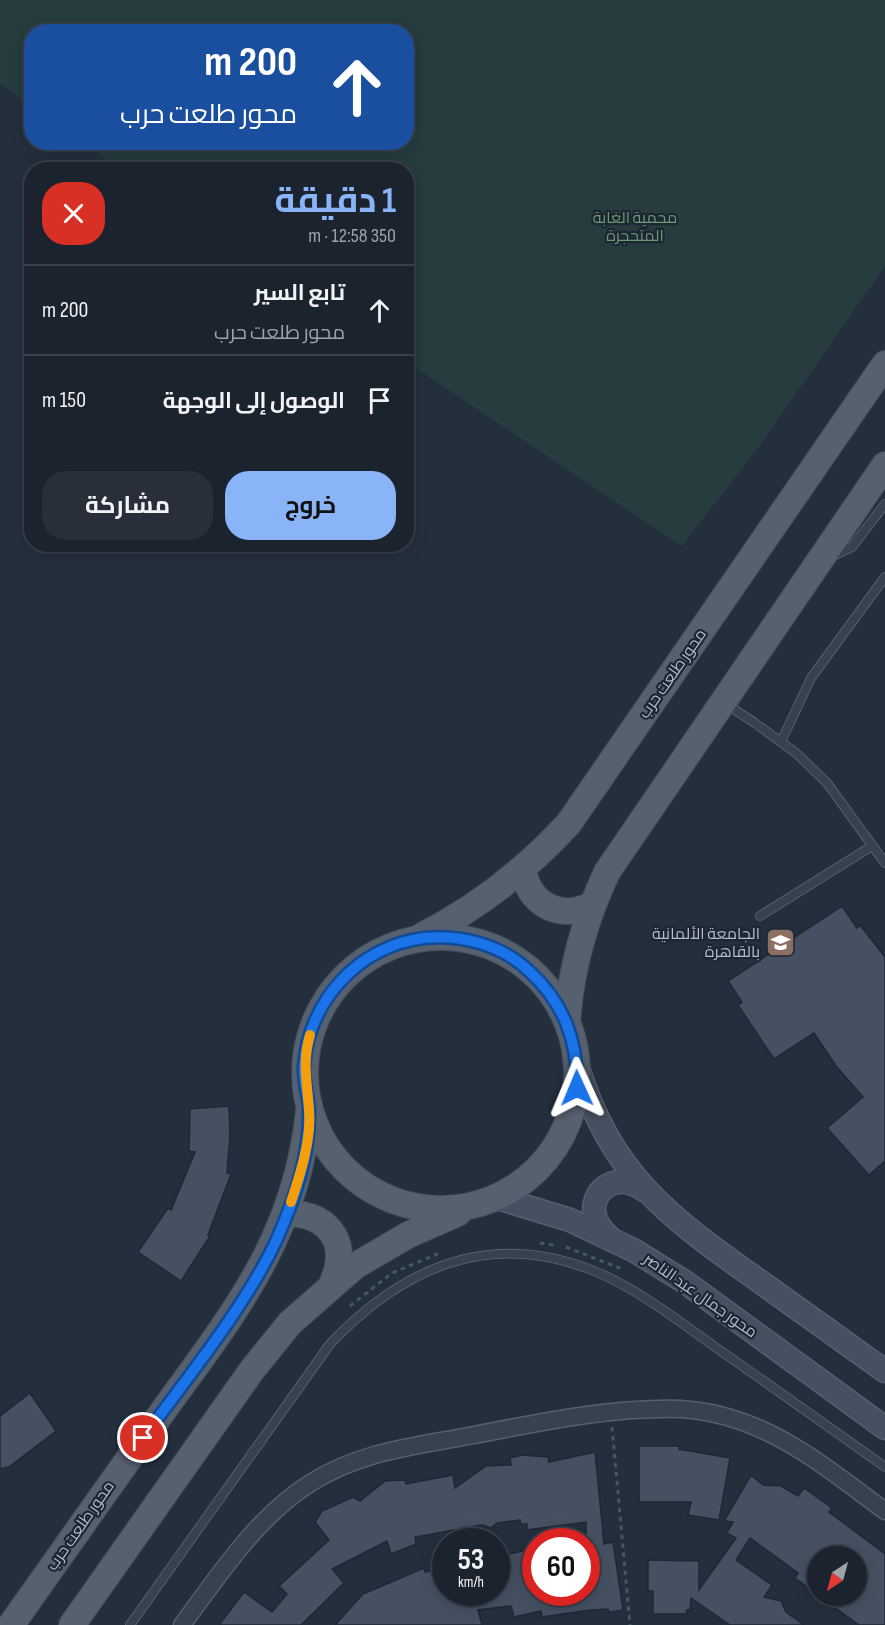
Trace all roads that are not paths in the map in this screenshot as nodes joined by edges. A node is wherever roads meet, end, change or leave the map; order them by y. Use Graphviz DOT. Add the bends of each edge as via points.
graph roads {
  1 [pos="885,364"];
  2 [pos="885,465"];
  3 [pos="885,504"];
  4 [pos="820,560"];
  5 [pos="885,577"];
  6 [pos="722,701"];
  7 [pos="781,742"];
  8 [pos="872,846"];
  9 [pos="885,863"];
  10 [pos="523,869"];
  11 [pos="592,905"];
  12 [pos="760,916"];
  13 [pos="414,939"];
  14 [pos="567,1022"];
  15 [pos="577,1065"];
  16 [pos="309,1111"];
  17 [pos="646,1191"];
  18 [pos="486,1202"];
  19 [pos="288,1213"];
  20 [pos="610,1238"];
  21 [pos="332,1284"];
  22 [pos="885,1371"];
  23 [pos="885,1428"];
  24 [pos="885,1467"];
  25 [pos="885,1511"];
  26 [pos="11,1625"];
  27 [pos="72,1625"];
  28 [pos="130,1625"];
  29 [pos="182,1625"];
  1 -- 10 [label="main road, محور طلعت حرب" via="569,824"];
  2 -- 4 [label="main road"];
  3 -- 4 [label="lane" via="852,547"];
  4 -- 6 [label="main road"];
  5 -- 7 [label="lane" via="811,678"];
  6 -- 7 [label="lane"];
  6 -- 11 [label="main road" via="618,851"];
  7 -- 8 [label="lane" via="827,783"];
  8 -- 9 [label="lane"];
  8 -- 12 [label="lane"];
  10 -- 11 [label="main road" via="533,895 547,907 565,912"];
  10 -- 13 [label="main road, محور طلعت حرب" via="471,908"];
  11 -- 14 [label="main road" via="573,968"];
  13 -- 14 [label="main road" via="462,939 506,954 543,983"];
  13 -- 16 [label="main road" via="392,946 352,969 323,1004 307,1046 305,1089"];
  14 -- 15 [label="main road"];
  15 -- 17 [label="main road" via="606,1137"];
  15 -- 18 [label="main road" via="573,1110 553,1152 520,1185"];
  16 -- 18 [label="main road" via="334,1158 376,1194 424,1209 449,1210"];
  16 -- 19 [label="main road, محور طلعت حرب" via="302,1162"];
  17 -- 20 [label="main road" via="624,1181 610,1184 599,1193 594,1214 599,1227"];
  17 -- 22 [label="main road" via="690,1232"];
  18 -- 20 [label="main road, محور جمال عبد الناصر" via="546,1212"];
  18 -- 21 [label="main road" via="381,1250"];
  19 -- 21 [label="main road" via="305,1214 321,1221 333,1234 339,1250 339,1268"];
  19 -- 26 [label="main road, محور طلعت حرب" via="249,1289"];
  20 -- 23 [label="main road, محور جمال عبد الناصر" via="685,1282"];
  21 -- 27 [label="main road" via="271,1344"];
  24 -- 28 [label="lane" via="661,1309 600,1274 529,1255 471,1258 439,1266 397,1286 342,1332"];
  25 -- 29 [label="street" via="775,1436 743,1422 682,1409 611,1413 401,1447 342,1467 309,1484 248,1539"];
}
